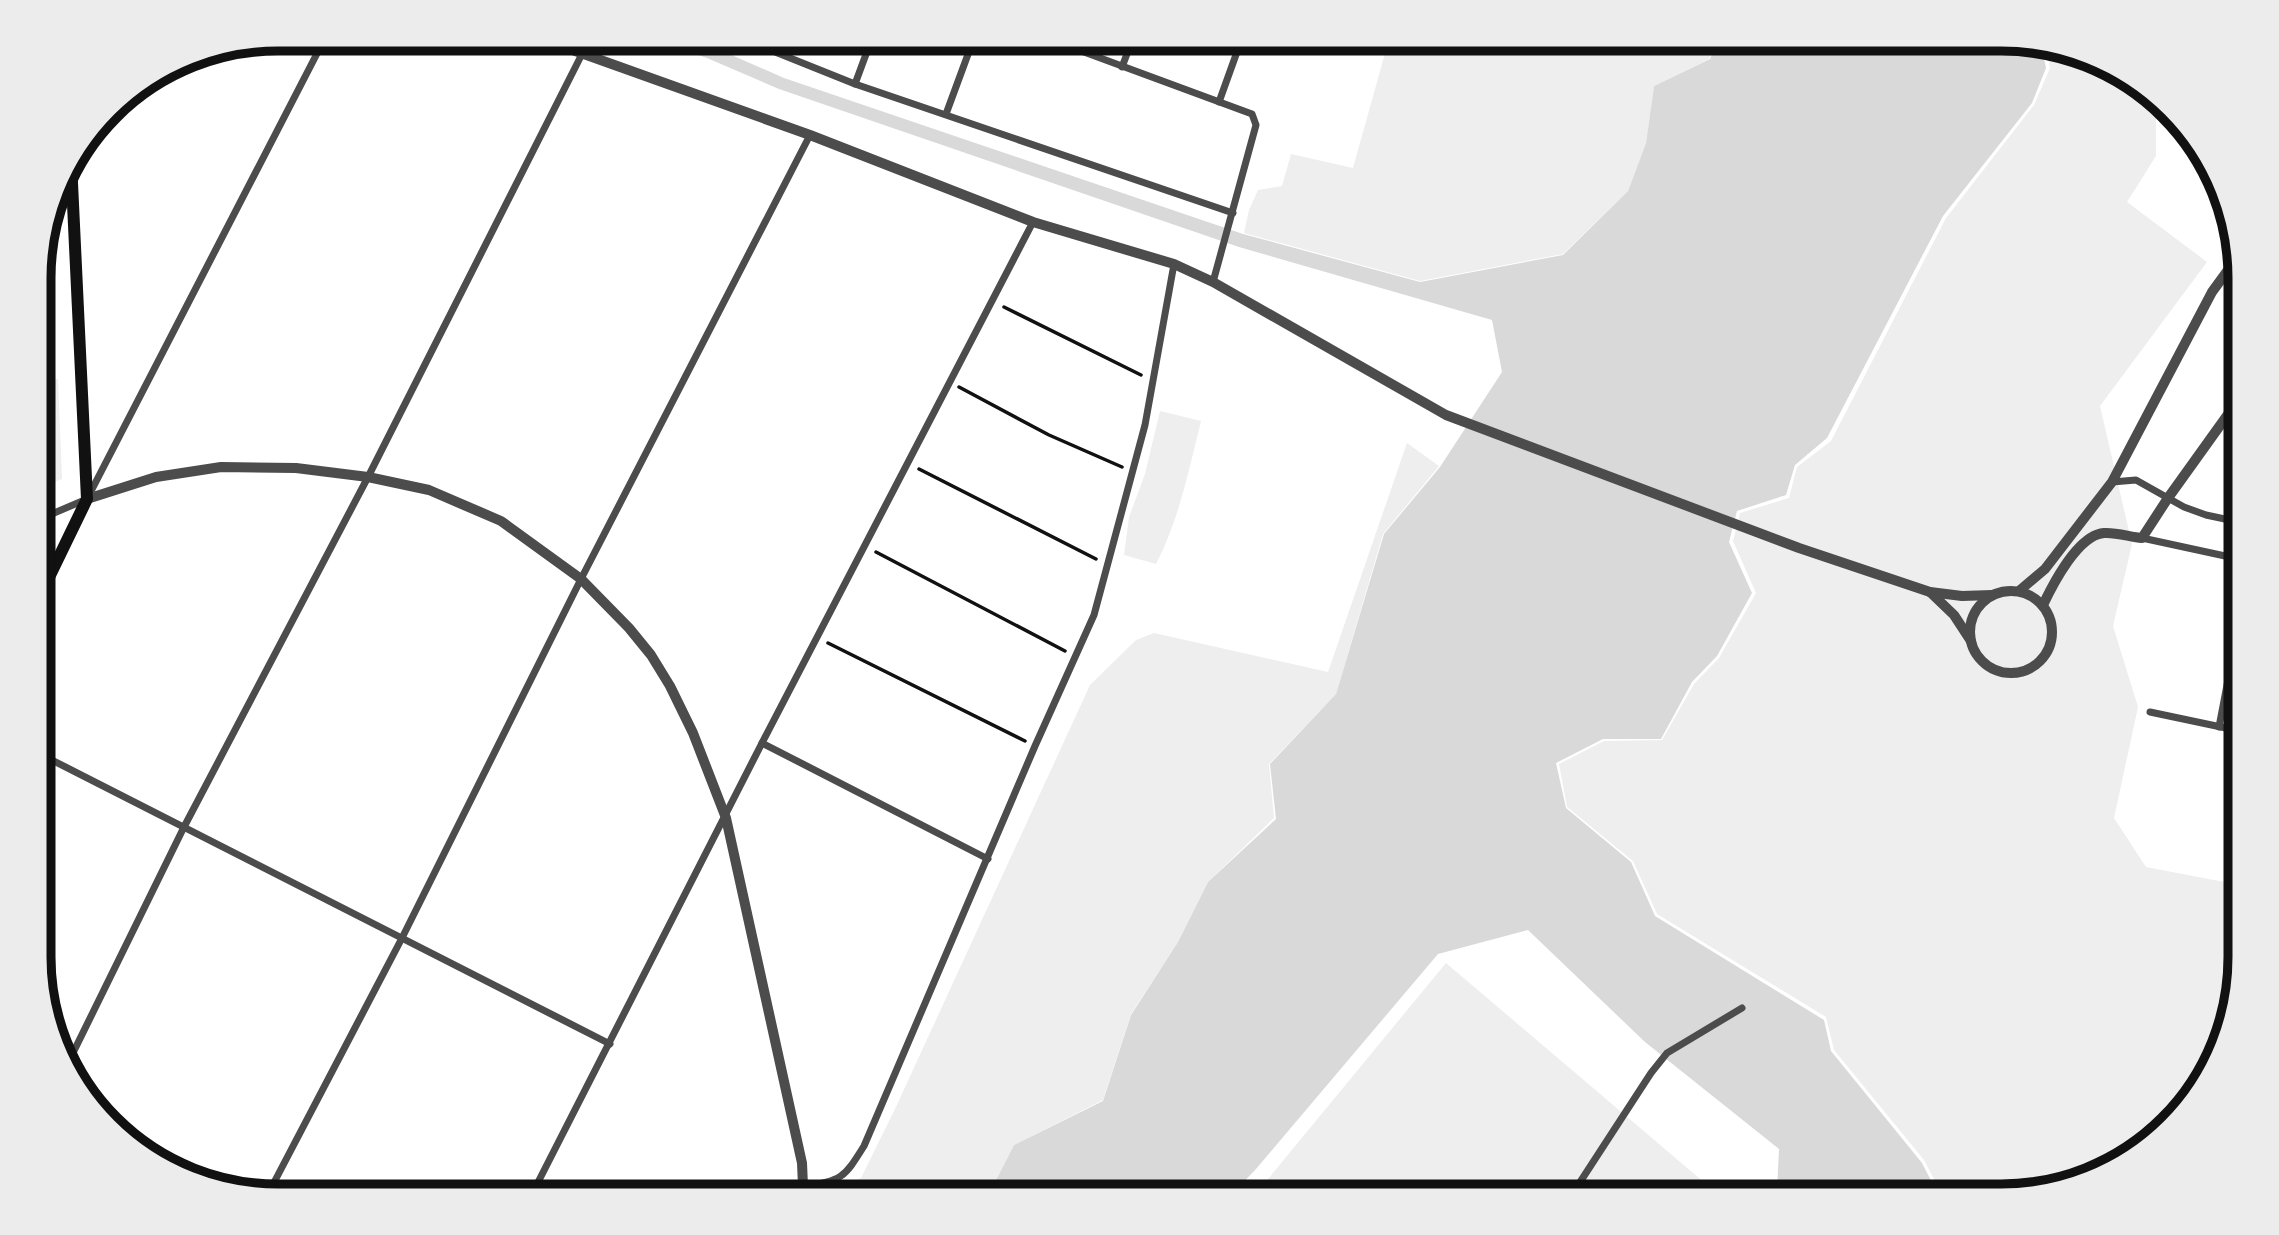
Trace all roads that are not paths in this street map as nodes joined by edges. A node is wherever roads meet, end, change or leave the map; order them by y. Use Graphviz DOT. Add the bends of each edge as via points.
graph roads {
  1 [pos="318,51"];
  2 [pos="574,51"];
  3 [pos="775,51"];
  4 [pos="867,51"];
  5 [pos="969,51"];
  6 [pos="1080,51"];
  7 [pos="1128,51"];
  8 [pos="1237,51"];
  9 [pos="582,54"];
  10 [pos="1122,67"];
  11 [pos="855,84"];
  12 [pos="1219,102"];
  13 [pos="946,114"];
  14 [pos="810,135"];
  15 [pos="72,183"];
  16 [pos="1233,213"];
  17 [pos="1033,222"];
  18 [pos="1174,264"];
  19 [pos="2228,271"];
  20 [pos="1213,282"];
  21 [pos="2228,414"];
  22 [pos="368,477"];
  23 [pos="2112,482"];
  24 [pos="2168,498"];
  25 [pos="87,499"];
  26 [pos="51,514"];
  27 [pos="2228,520"];
  28 [pos="2142,538"];
  29 [pos="2228,557"];
  30 [pos="51,573"];
  31 [pos="581,579"];
  32 [pos="2019,591"];
  33 [pos="1930,592"];
  34 [pos="1992,595"];
  35 [pos="2043,605"];
  36 [pos="1971,641"];
  37 [pos="2228,678"];
  38 [pos="2150,712"];
  39 [pos="2219,727"];
  40 [pos="2228,729"];
  41 [pos="762,743"];
  42 [pos="51,760"];
  43 [pos="726,818"];
  44 [pos="184,827"];
  45 [pos="988,859"];
  46 [pos="402,937"];
  47 [pos="1742,1008"];
  48 [pos="610,1044"];
  49 [pos="73,1054"];
  50 [pos="273,1184"];
  51 [pos="537,1184"];
  52 [pos="801,1184"];
  53 [pos="825,1184"];
  54 [pos="1579,1184"];
  1 -- 25 [label="street"];
  2 -- 9 [label="street"];
  3 -- 11 [label="street"];
  4 -- 11 [label="street"];
  5 -- 13 [label="street"];
  6 -- 10 [label="street"];
  7 -- 10 [label="street"];
  8 -- 12 [label="street"];
  9 -- 14 [label="street"];
  9 -- 22 [label="street"];
  10 -- 12 [label="street"];
  11 -- 13 [label="street"];
  12 -- 16 [label="street" via="1252,114 1256,125"];
  13 -- 16 [label="street"];
  14 -- 17 [label="street"];
  14 -- 31 [label="street"];
  15 -- 25 [label="main road"];
  16 -- 20 [label="street"];
  17 -- 18 [label="street"];
  17 -- 41 [label="street"];
  18 -- 20 [label="street"];
  18 -- 45 [label="street" via="1133,472 1094,615"];
  19 -- 23 [label="street"];
  20 -- 33 [label="street" via="1446,415 1799,548"];
  21 -- 24 [label="street"];
  22 -- 25 [label="street" via="296,468 221,467 156,477"];
  22 -- 31 [label="street" via="429,490 501,521"];
  22 -- 44 [label="street"];
  23 -- 24 [label="street" via="2136,480"];
  23 -- 32 [label="street" via="2045,569"];
  24 -- 27 [label="street"];
  24 -- 28 [label="street"];
  25 -- 26 [label="street"];
  25 -- 30 [label="main road"];
  28 -- 29 [label="street"];
  28 -- 35 [label="street" via="2103,533 2085,542 2057,576"];
  31 -- 43 [label="street" via="629,628 670,686 694,733"];
  31 -- 46 [label="street"];
  32 -- 34 [label="street"];
  32 -- 35 [label="street"];
  33 -- 34 [label="street"];
  33 -- 36 [label="street" via="1954,615"];
  34 -- 36 [label="street" via="1973,614"];
  35 -- 36 [label="street" via="2052,628 2051,640 2047,652 2029,669 2017,673 1993,669 1976,654"];
  37 -- 39 [label="street"];
  38 -- 39 [label="street"];
  39 -- 40 [label="street"];
  41 -- 43 [label="street"];
  41 -- 45 [label="street"];
  42 -- 44 [label="street"];
  43 -- 48 [label="street"];
  43 -- 52 [label="street" via="802,1163"];
  44 -- 46 [label="street"];
  44 -- 49 [label="street"];
  45 -- 53 [label="street" via="864,1146 840,1179"];
  46 -- 48 [label="street"];
  46 -- 50 [label="street"];
  47 -- 54 [label="street" via="1667,1053"];
  48 -- 51 [label="street"];
}
